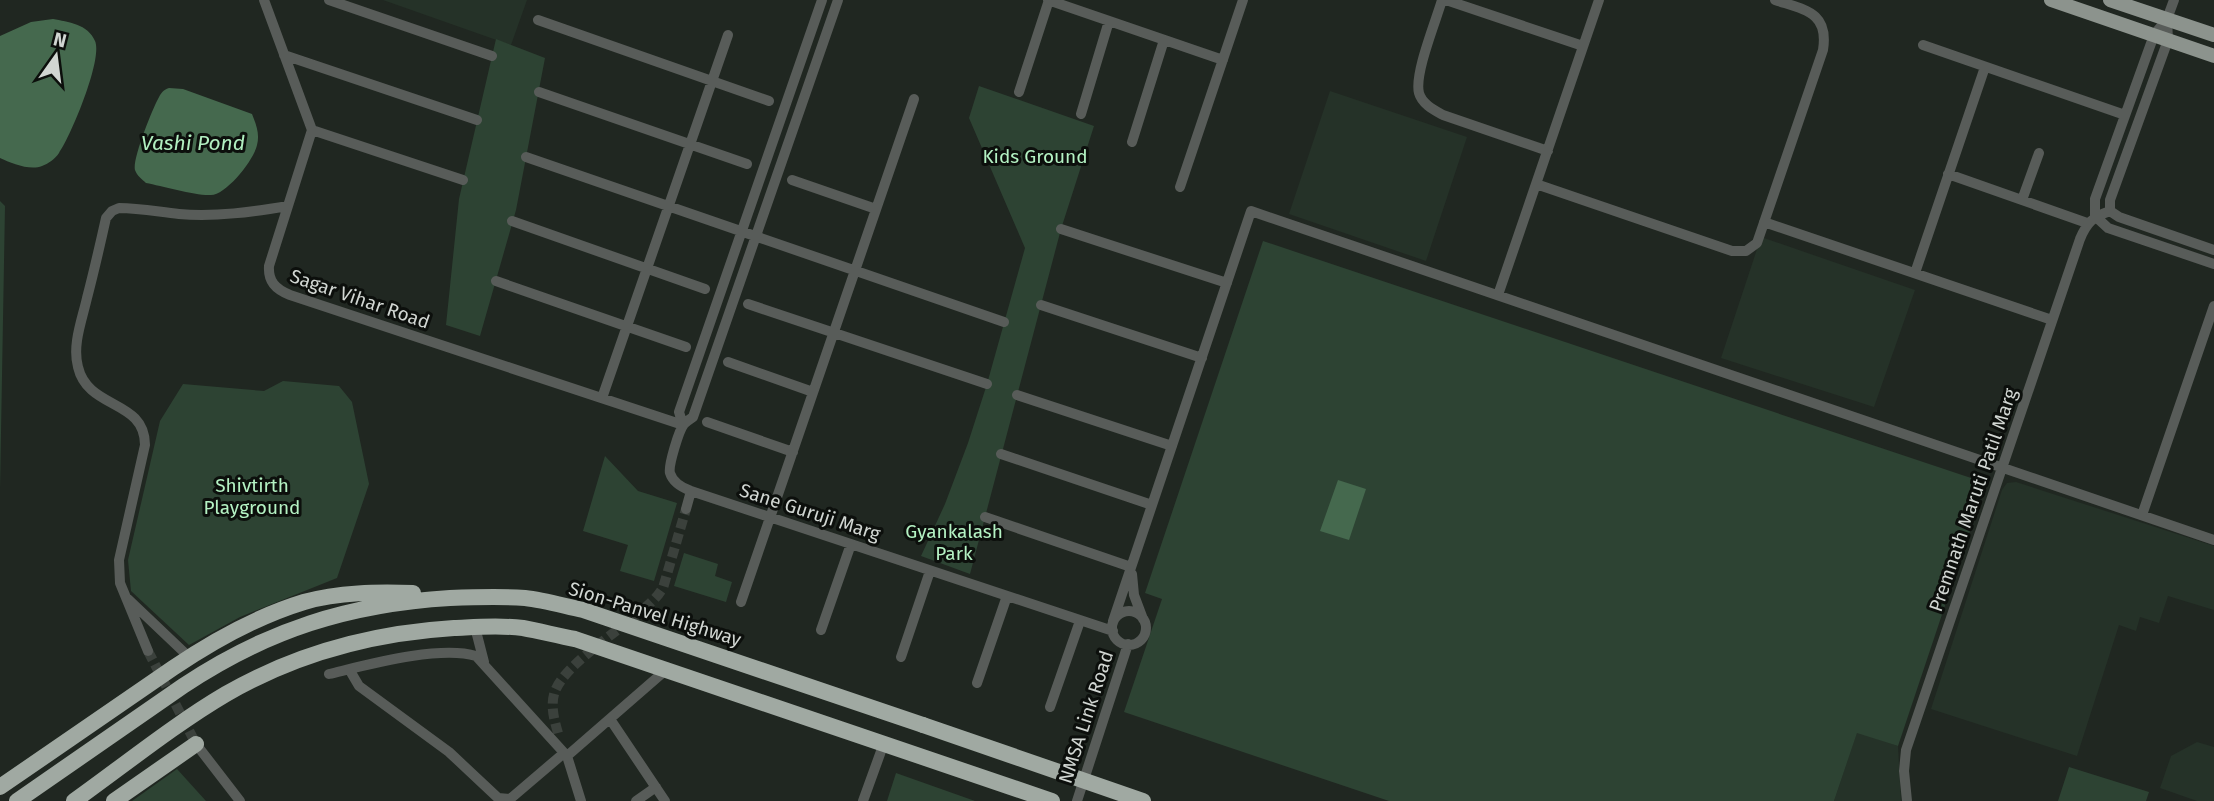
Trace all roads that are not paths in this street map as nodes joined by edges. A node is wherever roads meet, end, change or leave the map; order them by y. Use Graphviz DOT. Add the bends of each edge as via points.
graph roads {
  1 [pos="264,0"];
  2 [pos="329,0"];
  3 [pos="822,0"];
  4 [pos="838,0"];
  5 [pos="1049,0"];
  6 [pos="1243,0"];
  7 [pos="1444,0"];
  8 [pos="1599,0"];
  9 [pos="1775,0"];
  10 [pos="2051,0"];
  11 [pos="2110,0"];
  12 [pos="2174,0"];
  13 [pos="2168,19"];
  14 [pos="538,20"];
  15 [pos="1109,21"];
  16 [pos="728,35"];
  17 [pos="2214,35"];
  18 [pos="2161,37"];
  19 [pos="1164,40"];
  20 [pos="1923,45"];
  21 [pos="1583,46"];
  22 [pos="284,55"];
  23 [pos="492,56"];
  24 [pos="2214,56"];
  25 [pos="1223,60"];
  26 [pos="1985,67"];
  27 [pos="712,81"];
  28 [pos="539,92"];
  29 [pos="1019,92"];
  30 [pos="914,99"];
  31 [pos="769,101"];
  32 [pos="1081,114"];
  33 [pos="2125,115"];
  34 [pos="477,120"];
  35 [pos="312,130"];
  36 [pos="1132,142"];
  37 [pos="690,144"];
  38 [pos="1548,150"];
  39 [pos="2039,153"];
  40 [pos="526,157"];
  41 [pos="747,164"];
  42 [pos="1948,174"];
  43 [pos="463,180"];
  44 [pos="792,180"];
  45 [pos="1536,184"];
  46 [pos="1180,187"];
  47 [pos="2022,200"];
  48 [pos="288,206"];
  49 [pos="668,207"];
  50 [pos="876,209"];
  51 [pos="2110,211"];
  52 [pos="2091,219"];
  53 [pos="512,221"];
  54 [pos="1764,222"];
  55 [pos="1061,229"];
  56 [pos="741,232"];
  57 [pos="755,237"];
  58 [pos="2214,250"];
  59 [pos="2214,264"];
  60 [pos="647,268"];
  61 [pos="855,272"];
  62 [pos="1915,273"];
  63 [pos="496,281"];
  64 [pos="1227,283"];
  65 [pos="705,289"];
  66 [pos="1498,295"];
  67 [pos="748,304"];
  68 [pos="1041,305"];
  69 [pos="2214,306"];
  70 [pos="2052,320"];
  71 [pos="1004,322"];
  72 [pos="627,327"];
  73 [pos="834,333"];
  74 [pos="685,347"];
  75 [pos="1202,358"];
  76 [pos="728,362"];
  77 [pos="987,384"];
  78 [pos="813,392"];
  79 [pos="1017,394"];
  80 [pos="602,398"];
  81 [pos="707,422"];
  82 [pos="683,425"];
  83 [pos="1172,446"];
  84 [pos="793,452"];
  85 [pos="1002,454"];
  86 [pos="2002,467"];
  87 [pos="691,491"];
  88 [pos="1152,505"];
  89 [pos="686,509"];
  90 [pos="2142,515"];
  91 [pos="985,517"];
  92 [pos="771,518"];
  93 [pos="2214,540"];
  94 [pos="851,544"];
  95 [pos="1131,567"];
  96 [pos="930,571"];
  97 [pos="124,596"];
  98 [pos="477,596"];
  99 [pos="1007,596"];
  100 [pos="741,603"];
  101 [pos="1080,621"];
  102 [pos="1144,621"];
  103 [pos="1113,626"];
  104 [pos="475,627"];
  105 [pos="821,630"];
  106 [pos="1128,644"];
  107 [pos="148,651"];
  108 [pos="189,657"];
  109 [pos="901,657"];
  110 [pos="485,664"];
  111 [pos="349,669"];
  112 [pos="667,669"];
  113 [pos="329,674"];
  114 [pos="977,683"];
  115 [pos="1050,707"];
  116 [pos="610,719"];
  117 [pos="558,733"];
  118 [pos="884,743"];
  119 [pos="196,744"];
  120 [pos="565,755"];
  121 [pos="0,787"];
  122 [pos="656,787"];
  123 [pos="17,801"];
  124 [pos="74,801"];
  125 [pos="114,801"];
  126 [pos="240,801"];
  127 [pos="582,801"];
  128 [pos="636,801"];
  129 [pos="665,801"];
  130 [pos="863,801"];
  131 [pos="1052,801"];
  132 [pos="1077,801"];
  133 [pos="1143,801"];
  134 [pos="1907,801"];
  1 -- 22 [label="street"];
  2 -- 23 [label="street"];
  3 -- 56 [label="street"];
  4 -- 57 [label="street"];
  5 -- 15 [label="street"];
  5 -- 29 [label="street"];
  6 -- 25 [label="street"];
  7 -- 21 [label="street"];
  7 -- 38 [label="street" via="1418,79 1419,95 1443,115"];
  8 -- 21 [label="street"];
  9 -- 54 [label="street" via="1809,12 1825,34"];
  10 -- 18 [label="main road"];
  11 -- 13 [label="main road"];
  12 -- 13 [label="street, Premnath Maruti Patil Marg"];
  13 -- 17 [label="main road"];
  13 -- 18 [label="street, Premnath Maruti Patil Marg"];
  14 -- 27 [label="street"];
  15 -- 19 [label="street"];
  15 -- 32 [label="street"];
  16 -- 27 [label="street"];
  18 -- 24 [label="main road"];
  18 -- 33 [label="street, Premnath Maruti Patil Marg"];
  18 -- 51 [label="street, Premnath Maruti Patil Marg"];
  19 -- 25 [label="street"];
  19 -- 36 [label="street"];
  20 -- 26 [label="street"];
  21 -- 38 [label="street"];
  22 -- 34 [label="street"];
  22 -- 35 [label="street"];
  25 -- 46 [label="street"];
  26 -- 33 [label="street"];
  26 -- 42 [label="street"];
  27 -- 31 [label="street"];
  27 -- 37 [label="street"];
  28 -- 37 [label="street"];
  30 -- 50 [label="street"];
  33 -- 52 [label="street, Premnath Maruti Patil Marg"];
  35 -- 43 [label="street"];
  35 -- 48 [label="street, Sagar Vihar Road"];
  37 -- 41 [label="street"];
  37 -- 49 [label="street"];
  38 -- 45 [label="street"];
  39 -- 47 [label="street"];
  40 -- 49 [label="street"];
  42 -- 47 [label="street"];
  42 -- 62 [label="street"];
  44 -- 50 [label="street"];
  45 -- 54 [label="street" via="1732,251 1746,251 1757,243"];
  45 -- 66 [label="street"];
  47 -- 52 [label="street"];
  48 -- 80 [label="street, Sagar Vihar Road" via="269,266 272,282 282,292"];
  48 -- 97 [label="street" via="218,215 120,208 106,218 76,347 78,369 92,392 137,418 145,432 119,560"];
  49 -- 56 [label="street"];
  49 -- 60 [label="street"];
  50 -- 61 [label="street"];
  51 -- 52 [label="street"];
  51 -- 58 [label="street"];
  52 -- 59 [label="street"];
  52 -- 70 [label="street, Premnath Maruti Patil Marg"];
  53 -- 60 [label="street"];
  54 -- 62 [label="street"];
  55 -- 64 [label="street"];
  56 -- 57 [label="street"];
  56 -- 82 [label="street" via="679,412"];
  57 -- 61 [label="street"];
  57 -- 82 [label="street" via="693,417"];
  60 -- 65 [label="street"];
  60 -- 72 [label="street"];
  61 -- 71 [label="street"];
  61 -- 73 [label="street"];
  62 -- 70 [label="street"];
  63 -- 72 [label="street"];
  64 -- 66 [label="street" via="1251,211"];
  64 -- 75 [label="street"];
  66 -- 86 [label="street"];
  67 -- 73 [label="street"];
  68 -- 75 [label="street"];
  69 -- 90 [label="street"];
  70 -- 86 [label="street, Premnath Maruti Patil Marg"];
  72 -- 74 [label="street"];
  72 -- 80 [label="street"];
  73 -- 77 [label="street"];
  73 -- 78 [label="street"];
  75 -- 83 [label="street"];
  76 -- 78 [label="street"];
  78 -- 84 [label="street"];
  79 -- 83 [label="street"];
  80 -- 82 [label="street, Sagar Vihar Road"];
  81 -- 84 [label="street"];
  82 -- 87 [label="street" via="669,471 677,484"];
  83 -- 88 [label="street"];
  84 -- 92 [label="street"];
  85 -- 88 [label="street"];
  86 -- 90 [label="street"];
  86 -- 134 [label="street, Premnath Maruti Patil Marg" via="1906,750"];
  87 -- 89 [label="street"];
  87 -- 92 [label="street, Sane Guruji Marg"];
  88 -- 95 [label="street"];
  90 -- 93 [label="street"];
  91 -- 95 [label="street"];
  92 -- 94 [label="street, Sane Guruji Marg"];
  92 -- 100 [label="street"];
  94 -- 96 [label="street, Sane Guruji Marg"];
  94 -- 105 [label="street"];
  95 -- 102 [label="street" via="1134,595"];
  95 -- 103 [label="street"];
  96 -- 99 [label="street, Sane Guruji Marg"];
  96 -- 109 [label="street"];
  97 -- 107 [label="street"];
  97 -- 108 [label="street"];
  98 -- 108 [label="highway" via="380,592 304,603 249,624"];
  98 -- 123 [label="highway, Sion-Panvel Highway" via="369,607 257,642 201,674"];
  98 -- 133 [label="highway, Sion-Panvel Highway, bridge" via="526,598 583,610"];
  99 -- 101 [label="street, Sane Guruji Marg"];
  99 -- 114 [label="street"];
  101 -- 103 [label="street, Sane Guruji Marg"];
  101 -- 115 [label="street"];
  102 -- 103 [label="street" via="1132,611 1121,613"];
  102 -- 106 [label="street" via="1143,637"];
  103 -- 106 [label="street" via="1118,641"];
  104 -- 110 [label="street"];
  104 -- 112 [label="highway" via="522,628 575,639"];
  104 -- 124 [label="highway" via="375,636 270,670 225,694"];
  106 -- 132 [label="street, NMSA Link Road"];
  108 -- 121 [label="highway"];
  110 -- 111 [label="street" via="464,653"];
  110 -- 120 [label="street"];
  111 -- 113 [label="street"];
  111 -- 120 [label="street" via="359,686 449,752 498,798 510,799"];
  112 -- 116 [label="street"];
  112 -- 118 [label="highway"];
  116 -- 120 [label="street"];
  116 -- 122 [label="street"];
  117 -- 120 [label="street"];
  118 -- 130 [label="street"];
  118 -- 131 [label="highway"];
  119 -- 125 [label="highway"];
  119 -- 126 [label="street"];
  120 -- 127 [label="street"];
  122 -- 128 [label="street"];
  122 -- 129 [label="street"];
}
